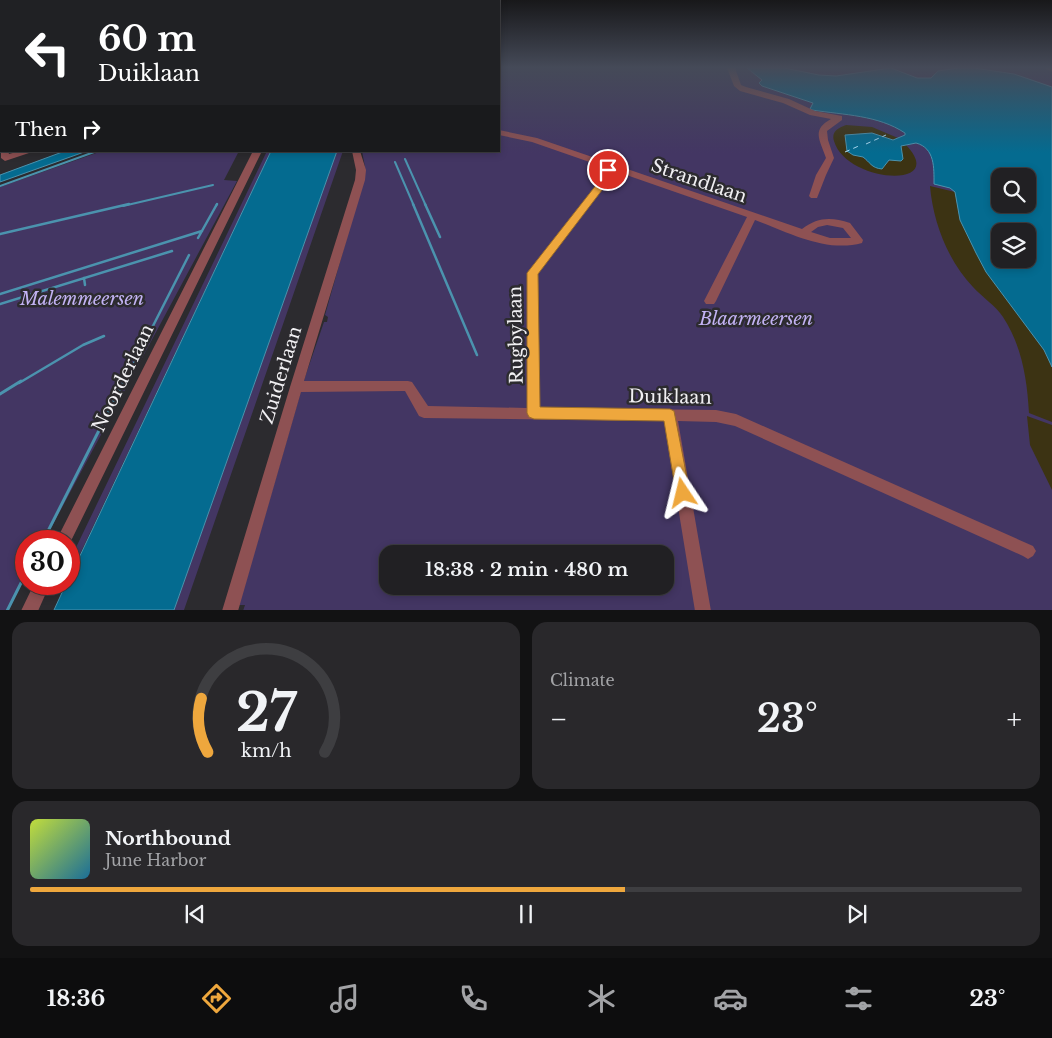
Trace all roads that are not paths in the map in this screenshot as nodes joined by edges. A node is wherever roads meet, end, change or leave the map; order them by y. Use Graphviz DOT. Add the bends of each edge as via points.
graph roads {
  1 [pos="770,96"];
  2 [pos="500,133"];
  3 [pos="4,152"];
  4 [pos="27,152"];
  5 [pos="258,152"];
  6 [pos="356,152"];
  7 [pos="605,164"];
  8 [pos="814,196"];
  9 [pos="752,216"];
  10 [pos="803,233"];
  11 [pos="710,301"];
  12 [pos="296,387"];
  13 [pos="534,413"];
  14 [pos="670,415"];
  15 [pos="68,530"];
  16 [pos="1028,551"];
  17 [pos="36,595"];
  18 [pos="29,610"];
  19 [pos="230,610"];
  20 [pos="703,610"];
  1 -- 8 [label="street" via="813,113 839,118 827,124 822,133 830,158"];
  2 -- 7 [label="street, Strandlaan" via="534,140"];
  3 -- 4 [label="street" via="5,158"];
  5 -- 15 [label="street, Noorderlaan"];
  6 -- 12 [label="street, Zuiderlaan" via="360,180"];
  7 -- 9 [label="street, Strandlaan"];
  7 -- 13 [label="street, Rugbylaan" via="609,175 532,273"];
  9 -- 10 [label="street, Strandlaan"];
  9 -- 11 [label="street"];
  12 -- 13 [label="street, Duiklaan" via="408,386 427,412"];
  12 -- 19 [label="street, Zuiderlaan"];
  13 -- 14 [label="street, Duiklaan"];
  14 -- 16 [label="street, Duiklaan" via="736,420"];
  14 -- 20 [label="street"];
  17 -- 18 [label="street"];
}
